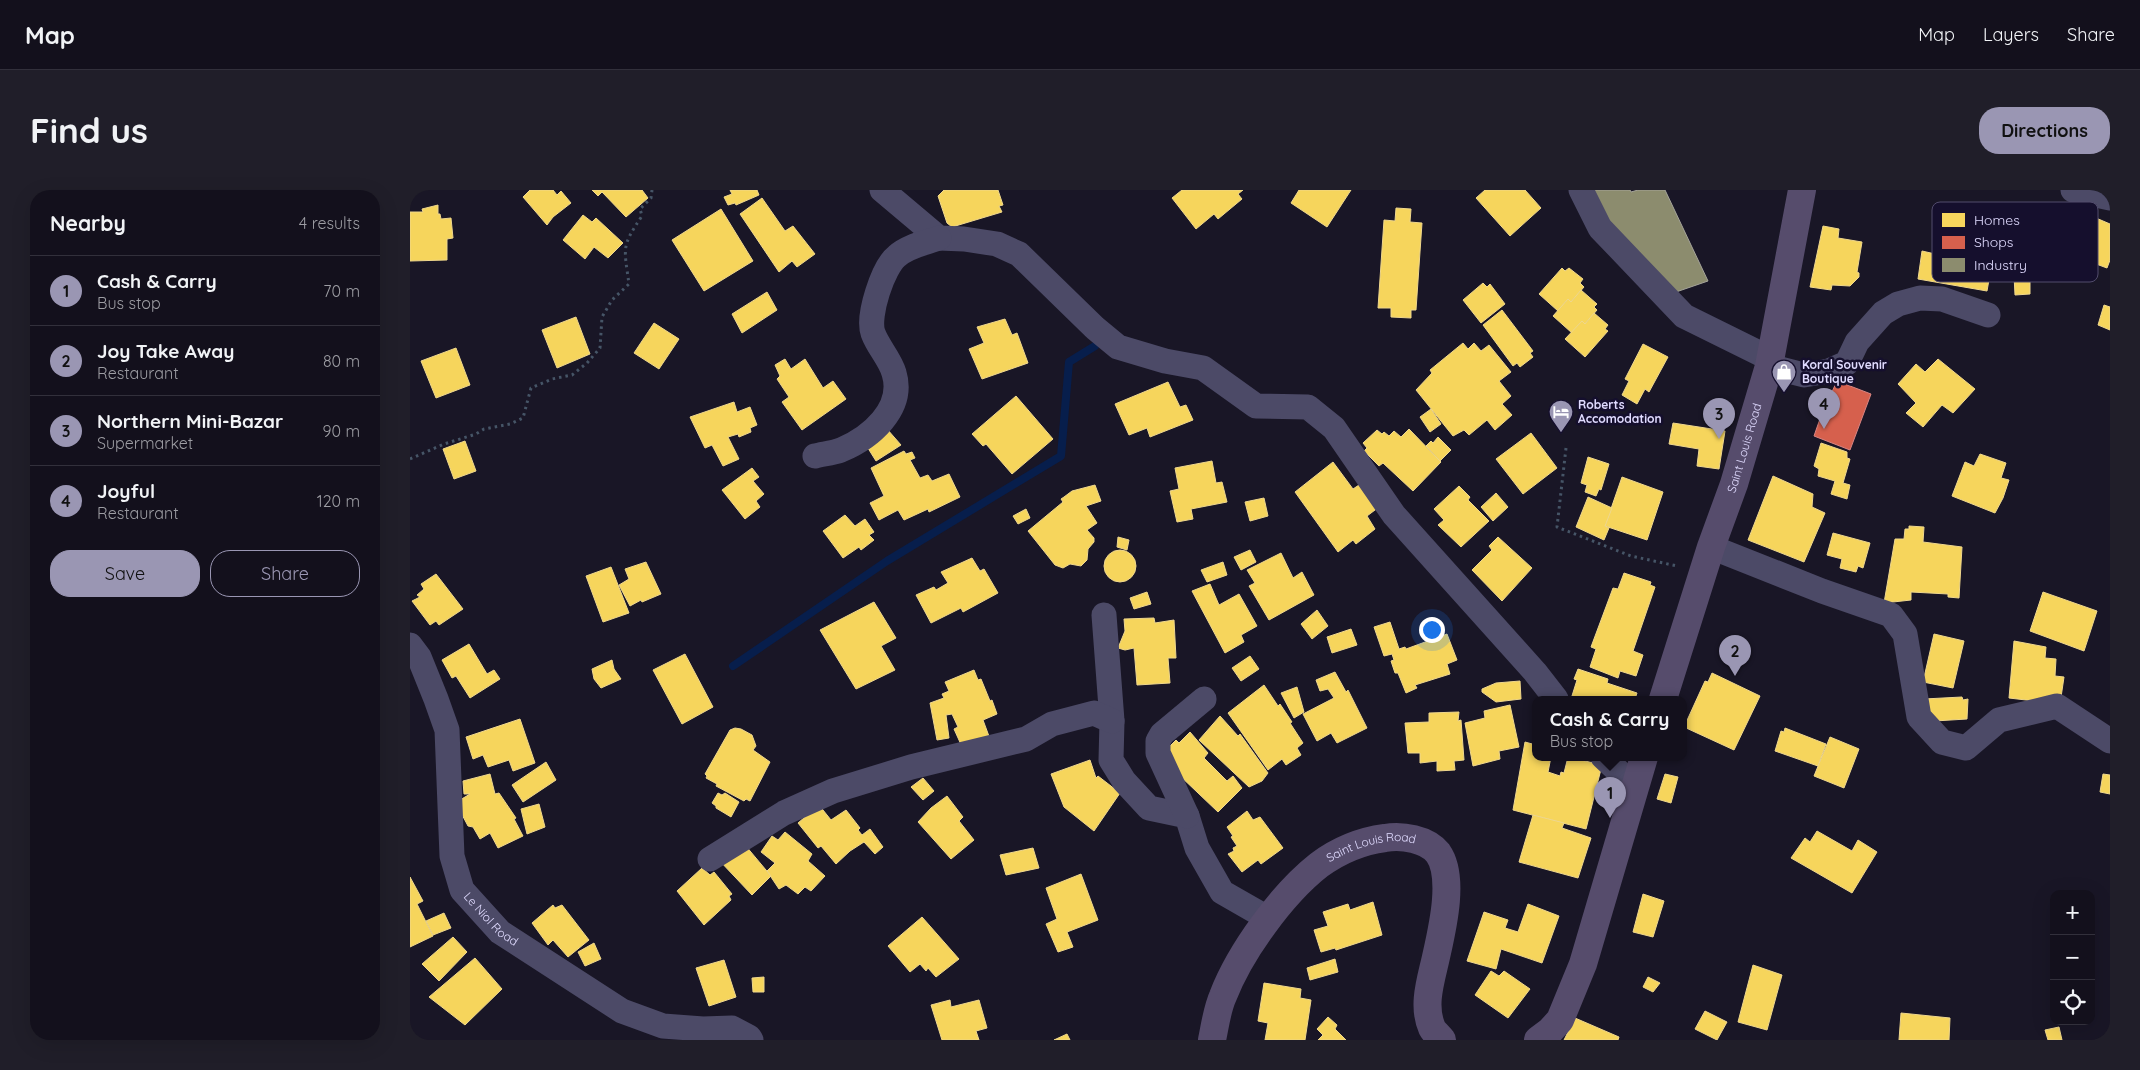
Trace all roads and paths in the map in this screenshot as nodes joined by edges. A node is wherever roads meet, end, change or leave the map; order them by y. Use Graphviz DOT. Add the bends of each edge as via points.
graph roads {
  1 [pos="652,190"];
  2 [pos="882,190"];
  3 [pos="1581,190"];
  4 [pos="1802,190"];
  5 [pos="2073,190"];
  6 [pos="2110,198"];
  7 [pos="939,238"];
  8 [pos="1988,315"];
  9 [pos="1770,362"];
  10 [pos="1566,448"];
  11 [pos="815,456"];
  12 [pos="410,459"];
  13 [pos="1707,560"];
  14 [pos="1104,615"];
  15 [pos="410,644"];
  16 [pos="1554,696"];
  17 [pos="1664,696"];
  18 [pos="1204,699"];
  19 [pos="1112,721"];
  20 [pos="2110,741"];
  21 [pos="1607,761"];
  22 [pos="1643,761"];
  23 [pos="1635,787"];
  24 [pos="1187,816"];
  25 [pos="710,859"];
  26 [pos="1269,919"];
  27 [pos="1540,1039"];
  28 [pos="751,1040"];
  29 [pos="1212,1040"];
  30 [pos="1442,1040"];
  1 -- 12 [label="path" via="651,198 640,209 642,216 627,239 624,252 629,284 612,300 602,317 600,348 587,363 572,375 531,388 523,418 510,424 484,428"];
  2 -- 7 [label="street"];
  3 -- 9 [label="street" via="1600,228 1684,316"];
  4 -- 9 [label="main road, Saint Louis Road"];
  5 -- 6 [label="street"];
  7 -- 11 [label="street" via="896,256 885,275 871,316 873,333 895,374 896,400 878,427 841,450"];
  7 -- 16 [label="street" via="997,244 1019,254 1118,347 1203,368 1256,406 1308,407 1334,428 1394,515"];
  8 -- 9 [label="street" via="1942,299 1920,298 1898,304 1884,313 1857,342 1847,363 1829,371 1804,375"];
  9 -- 13 [label="main road, Saint Louis Road" via="1734,484"];
  10 -- 13 [label="path" via="1557,527 1631,556"];
  13 -- 17 [label="main road, Saint Louis Road"];
  13 -- 20 [label="street" via="1822,591 1891,614 1905,634 1920,717 1942,742 1966,748 1999,720 2057,706"];
  14 -- 19 [label="street"];
  15 -- 28 [label="street, Le Niol Road" via="447,730 452,856 462,890 500,932 622,1011 663,1026 732,1028"];
  18 -- 24 [label="street" via="1158,741 1158,753"];
  19 -- 24 [label="street" via="1111,760 1124,781 1149,808"];
  19 -- 25 [label="street" via="1094,713 1052,724 1026,739 911,767 833,791 784,813"];
  21 -- 23 [label="street"];
  22 -- 23 [label="main road"];
  23 -- 27 [label="main road" via="1583,964 1560,1020"];
  24 -- 26 [label="street" via="1197,848 1222,892"];
  26 -- 29 [label="main road, Saint Louis Road" via="1240,959 1222,997"];
  26 -- 30 [label="main road, Saint Louis Road" via="1319,865 1349,848 1396,836 1429,845 1438,854 1446,877 1427,1008 1432,1028"];
}
